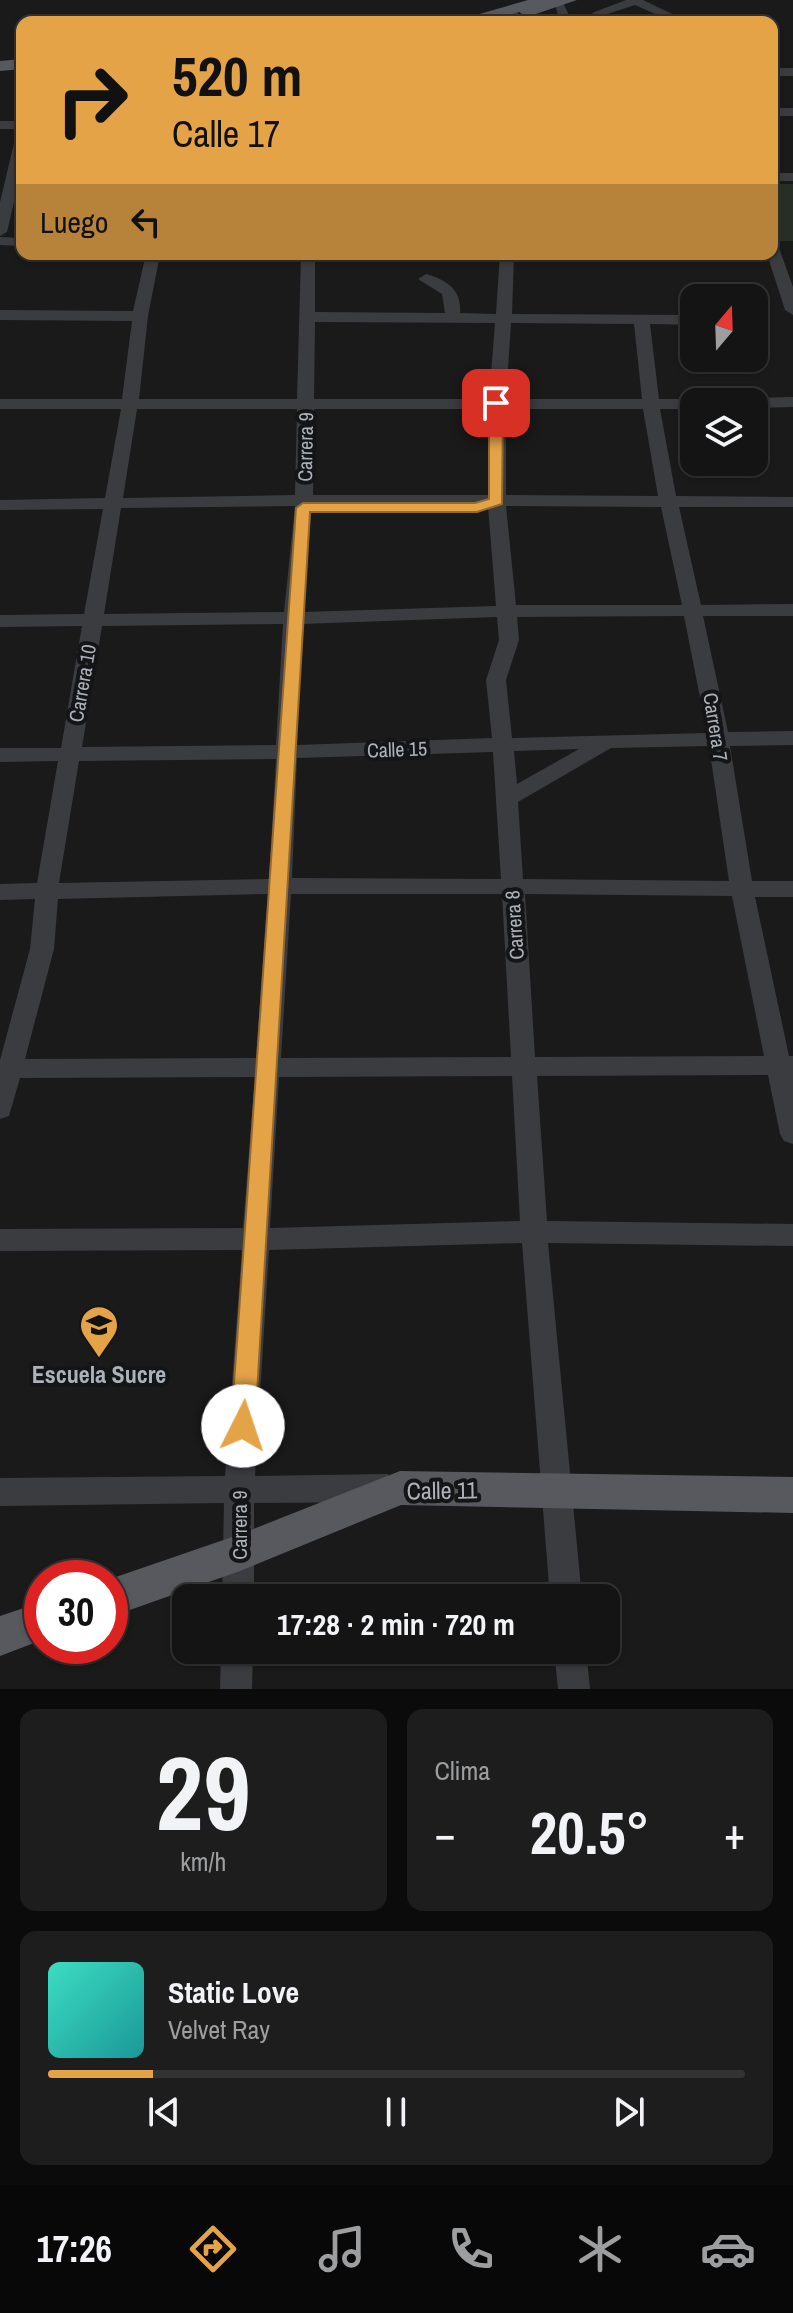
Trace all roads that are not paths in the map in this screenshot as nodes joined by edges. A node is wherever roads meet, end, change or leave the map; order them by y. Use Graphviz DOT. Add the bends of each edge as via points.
graph roads {
  1 [pos="634,0"];
  2 [pos="557,1"];
  3 [pos="660,12"];
  4 [pos="598,13"];
  5 [pos="493,16"];
  6 [pos="523,16"];
  7 [pos="650,16"];
  8 [pos="669,16"];
  9 [pos="16,163"];
  10 [pos="11,183"];
  11 [pos="3,212"];
  12 [pos="0,232"];
  13 [pos="778,256"];
  14 [pos="152,260"];
  15 [pos="308,260"];
  16 [pos="507,260"];
  17 [pos="426,279"];
  18 [pos="793,310"];
  19 [pos="0,315"];
  20 [pos="140,316"];
  21 [pos="452,316"];
  22 [pos="305,317"];
  23 [pos="504,319"];
  24 [pos="680,320"];
  25 [pos="642,321"];
  26 [pos="793,402"];
  27 [pos="130,403"];
  28 [pos="306,403"];
  29 [pos="496,403"];
  30 [pos="768,403"];
  31 [pos="0,404"];
  32 [pos="651,404"];
  33 [pos="680,404"];
  34 [pos="668,500"];
  35 [pos="497,501"];
  36 [pos="793,502"];
  37 [pos="304,504"];
  38 [pos="0,505"];
  39 [pos="112,508"];
  40 [pos="0,512"];
  41 [pos="793,610"];
  42 [pos="507,611"];
  43 [pos="691,611"];
  44 [pos="293,618"];
  45 [pos="93,619"];
  46 [pos="0,621"];
  47 [pos="793,738"];
  48 [pos="718,739"];
  49 [pos="609,741"];
  50 [pos="502,746"];
  51 [pos="288,752"];
  52 [pos="69,753"];
  53 [pos="0,755"];
  54 [pos="507,799"];
  55 [pos="280,886"];
  56 [pos="512,888"];
  57 [pos="742,889"];
  58 [pos="793,889"];
  59 [pos="47,890"];
  60 [pos="0,892"];
  61 [pos="524,1064"];
  62 [pos="785,1065"];
  63 [pos="5,1069"];
  64 [pos="268,1069"];
  65 [pos="0,1109"];
  66 [pos="793,1134"];
  67 [pos="534,1232"];
  68 [pos="793,1235"];
  69 [pos="255,1239"];
  70 [pos="0,1240"];
  71 [pos="239,1488"];
  72 [pos="400,1488"];
  73 [pos="557,1491"];
  74 [pos="0,1492"];
  75 [pos="793,1495"];
  76 [pos="240,1553"];
  77 [pos="239,1584"];
  78 [pos="565,1584"];
  79 [pos="128,1592"];
  80 [pos="24,1627"];
  81 [pos="0,1636"];
  82 [pos="237,1664"];
  83 [pos="571,1664"];
  84 [pos="236,1689"];
  85 [pos="574,1689"];
  1 -- 3 [label="street"];
  1 -- 4 [label="street"];
  2 -- 5 [label="main road"];
  2 -- 6 [label="main road"];
  3 -- 7 [label="street"];
  3 -- 8 [label="street"];
  9 -- 10 [label="street"];
  10 -- 11 [label="street"];
  11 -- 12 [label="street"];
  13 -- 18 [label="street"];
  14 -- 20 [label="street, Carrera 10"];
  15 -- 22 [label="street, Carrera 9"];
  16 -- 23 [label="street, Carrera 8"];
  17 -- 21 [label="street" via="448,289"];
  19 -- 20 [label="street"];
  20 -- 27 [label="street, Carrera 10"];
  21 -- 22 [label="street"];
  21 -- 23 [label="street"];
  22 -- 28 [label="street, Carrera 9"];
  23 -- 25 [label="street"];
  23 -- 29 [label="street, Carrera 8"];
  24 -- 25 [label="street"];
  25 -- 32 [label="street, Carrera 7"];
  26 -- 30 [label="street"];
  27 -- 28 [label="street"];
  27 -- 31 [label="street"];
  27 -- 39 [label="street, Carrera 10"];
  28 -- 29 [label="street"];
  28 -- 37 [label="street, Carrera 9"];
  29 -- 32 [label="street"];
  29 -- 35 [label="street, Carrera 8"];
  32 -- 33 [label="street"];
  32 -- 34 [label="street, Carrera 7"];
  34 -- 35 [label="street"];
  34 -- 36 [label="street"];
  34 -- 43 [label="street, Carrera 7"];
  35 -- 37 [label="street" via="477,508"];
  35 -- 42 [label="street, Carrera 8"];
  37 -- 39 [label="street"];
  37 -- 44 [label="street, Carrera 9"];
  38 -- 39 [label="street"];
  39 -- 40 [label="street"];
  39 -- 45 [label="street, Carrera 10"];
  41 -- 43 [label="street"];
  42 -- 43 [label="street"];
  42 -- 44 [label="street"];
  42 -- 50 [label="street, Carrera 8" via="509,640 496,680"];
  43 -- 48 [label="street, Carrera 7"];
  44 -- 45 [label="street"];
  44 -- 51 [label="street, Carrera 9"];
  45 -- 46 [label="street"];
  45 -- 52 [label="street, Carrera 10"];
  47 -- 48 [label="street, Calle 15"];
  48 -- 49 [label="street, Calle 15"];
  48 -- 57 [label="street, Carrera 7"];
  49 -- 50 [label="street, Calle 15"];
  49 -- 54 [label="street"];
  50 -- 51 [label="street, Calle 15"];
  50 -- 54 [label="street, Carrera 8"];
  51 -- 52 [label="street, Calle 15"];
  51 -- 55 [label="street, Carrera 9"];
  52 -- 53 [label="street, Calle 15"];
  52 -- 59 [label="street, Carrera 10"];
  54 -- 56 [label="street, Carrera 8"];
  55 -- 56 [label="street"];
  55 -- 59 [label="street"];
  55 -- 64 [label="street, Carrera 9"];
  56 -- 57 [label="street"];
  56 -- 61 [label="street, Carrera 8"];
  57 -- 58 [label="street"];
  57 -- 62 [label="street, Carrera 7"];
  59 -- 60 [label="street"];
  59 -- 63 [label="street, Carrera 10" via="42,949"];
  61 -- 62 [label="street"];
  61 -- 64 [label="street"];
  61 -- 67 [label="street, Carrera 8"];
  62 -- 66 [label="street, Carrera 7"];
  63 -- 64 [label="street"];
  63 -- 65 [label="street, Carrera 10"];
  64 -- 69 [label="street, Carrera 9"];
  67 -- 68 [label="street"];
  67 -- 69 [label="street"];
  67 -- 73 [label="street, Carrera 8"];
  69 -- 70 [label="street"];
  69 -- 71 [label="street, Carrera 9"];
  71 -- 72 [label="street"];
  71 -- 74 [label="street"];
  71 -- 76 [label="street, Carrera 9"];
  72 -- 73 [label="main road, Calle 11"];
  72 -- 76 [label="main road, Calle 11"];
  73 -- 75 [label="main road, Calle 11"];
  73 -- 78 [label="street, Carrera 8"];
  76 -- 77 [label="street, Carrera 9"];
  76 -- 79 [label="main road, Calle 11"];
  80 -- 81 [label="main road"];
  82 -- 84 [label="street"];
  83 -- 85 [label="street"];
}
